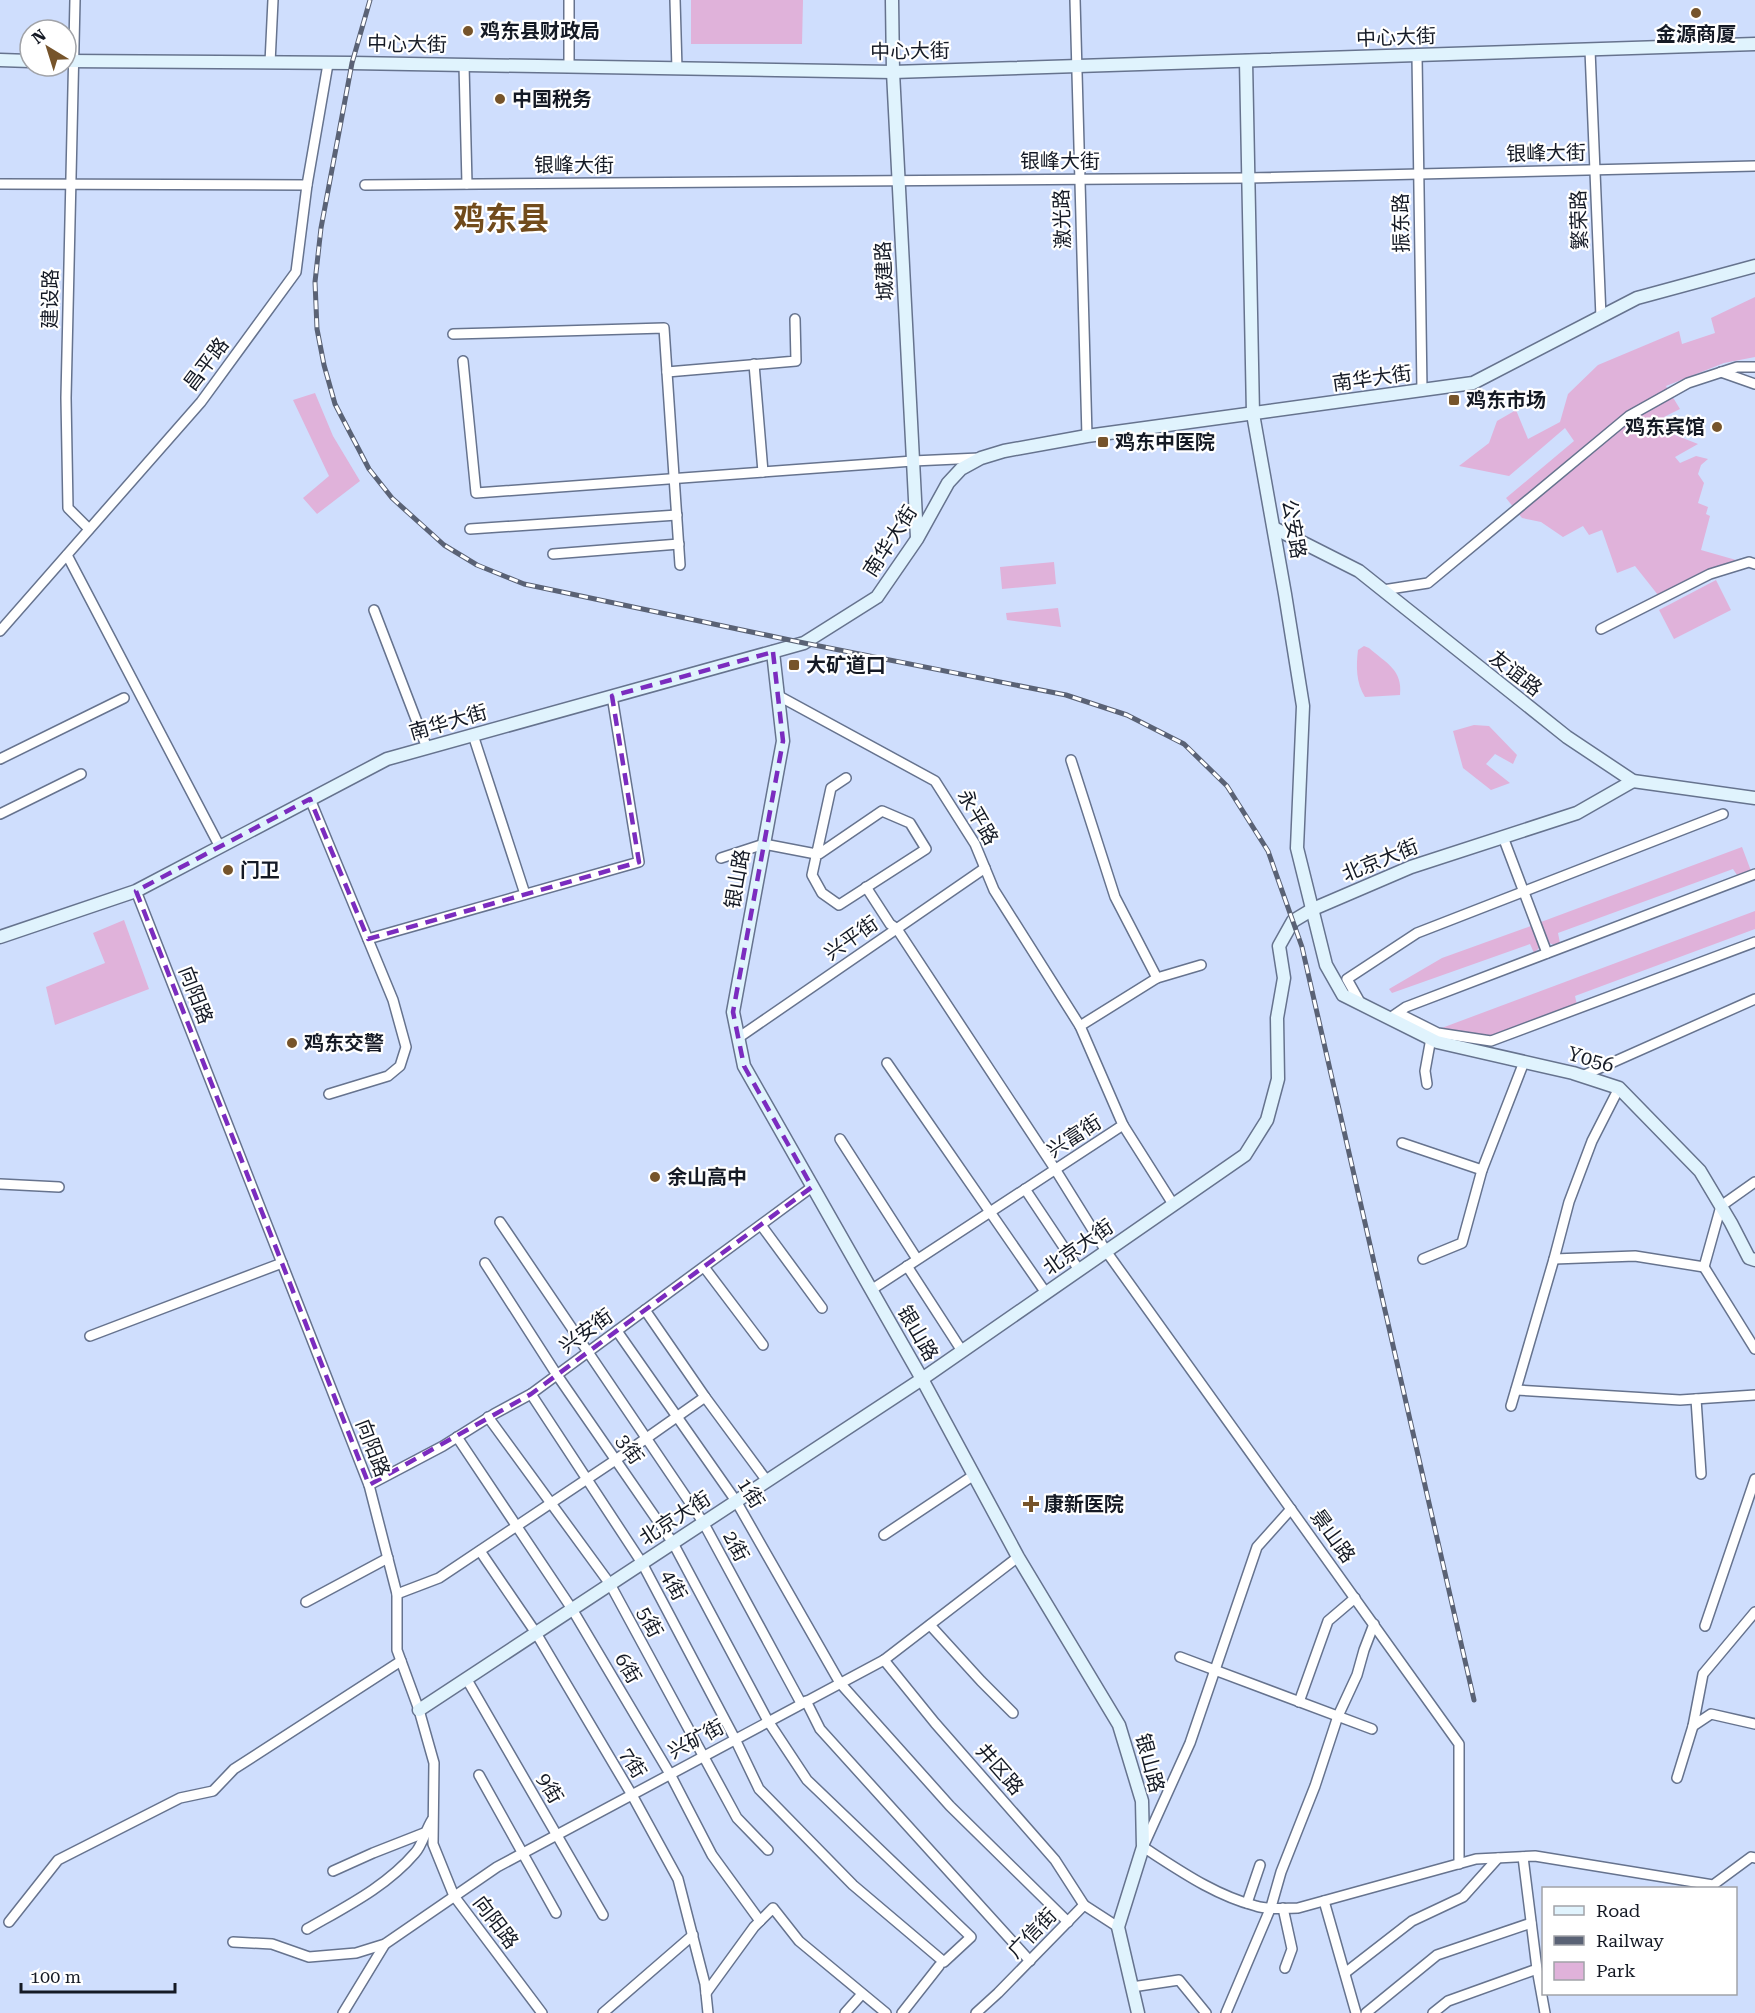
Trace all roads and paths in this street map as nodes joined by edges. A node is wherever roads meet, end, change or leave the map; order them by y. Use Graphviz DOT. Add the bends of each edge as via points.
graph roads {
  1 [pos="75,0"];
  2 [pos="273,0"];
  3 [pos="569,0"];
  4 [pos="675,0"];
  5 [pos="892,0"];
  6 [pos="1075,0"];
  7 [pos="73,18"];
  8 [pos="1755,44"];
  9 [pos="1590,50"];
  10 [pos="1417,56"];
  11 [pos="0,60"];
  12 [pos="18,61"];
  13 [pos="78,61"];
  14 [pos="1246,61"];
  15 [pos="270,63"];
  16 [pos="328,64"];
  17 [pos="464,65"];
  18 [pos="569,67"];
  19 [pos="1076,67"];
  20 [pos="677,69"];
  21 [pos="893,72"];
  22 [pos="69,78"];
  23 [pos="1755,166"];
  24 [pos="1594,170"];
  25 [pos="1419,174"];
  26 [pos="1248,178"];
  27 [pos="1079,179"];
  28 [pos="899,180"];
  29 [pos="0,184"];
  30 [pos="70,184"];
  31 [pos="468,184"];
  32 [pos="307,185"];
  33 [pos="365,185"];
  34 [pos="1755,266"];
  35 [pos="1601,317"];
  36 [pos="795,319"];
  37 [pos="453,334"];
  38 [pos="463,361"];
  39 [pos="754,364"];
  40 [pos="1755,367"];
  41 [pos="667,372"];
  42 [pos="1721,372"];
  43 [pos="1755,384"];
  44 [pos="1422,390"];
  45 [pos="1253,414"];
  46 [pos="1087,436"];
  47 [pos="981,458"];
  48 [pos="913,461"];
  49 [pos="763,472"];
  50 [pos="675,478"];
  51 [pos="677,515"];
  52 [pos="1274,528"];
  53 [pos="89,529"];
  54 [pos="470,529"];
  55 [pos="917,539"];
  56 [pos="679,544"];
  57 [pos="553,554"];
  58 [pos="67,555"];
  59 [pos="1755,564"];
  60 [pos="680,565"];
  61 [pos="1383,590"];
  62 [pos="374,610"];
  63 [pos="1601,628"];
  64 [pos="0,631"];
  65 [pos="772,652"];
  66 [pos="777,695"];
  67 [pos="612,696"];
  68 [pos="124,698"];
  69 [pos="473,735"];
  70 [pos="427,748"];
  71 [pos="0,759"];
  72 [pos="1071,760"];
  73 [pos="81,774"];
  74 [pos="846,778"];
  75 [pos="1633,781"];
  76 [pos="1755,798"];
  77 [pos="310,799"];
  78 [pos="0,801"];
  79 [pos="2,812"];
  80 [pos="1723,814"];
  81 [pos="1503,837"];
  82 [pos="764,844"];
  83 [pos="220,847"];
  84 [pos="816,854"];
  85 [pos="721,858"];
  86 [pos="985,868"];
  87 [pos="1755,874"];
  88 [pos="866,887"];
  89 [pos="136,891"];
  90 [pos="1525,891"];
  91 [pos="525,894"];
  92 [pos="1313,909"];
  93 [pos="897,929"];
  94 [pos="0,938"];
  95 [pos="368,939"];
  96 [pos="1755,942"];
  97 [pos="1547,953"];
  98 [pos="1201,965"];
  99 [pos="1157,978"];
  100 [pos="1343,995"];
  101 [pos="1755,999"];
  102 [pos="1361,1004"];
  103 [pos="1394,1016"];
  104 [pos="1080,1026"];
  105 [pos="738,1038"];
  106 [pos="1431,1038"];
  107 [pos="1524,1062"];
  108 [pos="887,1063"];
  109 [pos="1582,1076"];
  110 [pos="1427,1084"];
  111 [pos="1619,1088"];
  112 [pos="329,1094"];
  113 [pos="1123,1125"];
  114 [pos="840,1139"];
  115 [pos="1402,1143"];
  116 [pos="1055,1169"];
  117 [pos="1482,1170"];
  118 [pos="1755,1182"];
  119 [pos="0,1184"];
  120 [pos="59,1187"];
  121 [pos="812,1187"];
  122 [pos="1025,1189"];
  123 [pos="1173,1204"];
  124 [pos="1721,1206"];
  125 [pos="990,1212"];
  126 [pos="500,1222"];
  127 [pos="761,1225"];
  128 [pos="1106,1251"];
  129 [pos="917,1259"];
  130 [pos="1423,1259"];
  131 [pos="1554,1259"];
  132 [pos="1755,1260"];
  133 [pos="282,1263"];
  134 [pos="485,1263"];
  135 [pos="907,1266"];
  136 [pos="704,1267"];
  137 [pos="1704,1267"];
  138 [pos="1079,1270"];
  139 [pos="871,1290"];
  140 [pos="1046,1293"];
  141 [pos="822,1308"];
  142 [pos="645,1310"];
  143 [pos="617,1331"];
  144 [pos="90,1336"];
  145 [pos="763,1345"];
  146 [pos="1755,1349"];
  147 [pos="962,1351"];
  148 [pos="589,1352"];
  149 [pos="557,1375"];
  150 [pos="922,1379"];
  151 [pos="1516,1390"];
  152 [pos="531,1394"];
  153 [pos="1755,1395"];
  154 [pos="705,1397"];
  155 [pos="1696,1399"];
  156 [pos="1510,1406"];
  157 [pos="677,1417"];
  158 [pos="488,1418"];
  159 [pos="457,1437"];
  160 [pos="647,1438"];
  161 [pos="615,1460"];
  162 [pos="1701,1474"];
  163 [pos="974,1475"];
  164 [pos="586,1479"];
  165 [pos="1755,1479"];
  166 [pos="767,1481"];
  167 [pos="369,1485"];
  168 [pos="1753,1494"];
  169 [pos="736,1501"];
  170 [pos="551,1504"];
  171 [pos="1291,1509"];
  172 [pos="703,1522"];
  173 [pos="517,1526"];
  174 [pos="884,1535"];
  175 [pos="672,1543"];
  176 [pos="480,1551"];
  177 [pos="1018,1557"];
  178 [pos="388,1558"];
  179 [pos="642,1563"];
  180 [pos="610,1584"];
  181 [pos="398,1594"];
  182 [pos="1355,1598"];
  183 [pos="306,1602"];
  184 [pos="572,1608"];
  185 [pos="1755,1612"];
  186 [pos="1374,1624"];
  187 [pos="930,1625"];
  188 [pos="1706,1626"];
  189 [pos="536,1633"];
  190 [pos="1180,1658"];
  191 [pos="884,1660"];
  192 [pos="401,1661"];
  193 [pos="1214,1671"];
  194 [pos="466,1678"];
  195 [pos="840,1683"];
  196 [pos="803,1702"];
  197 [pos="1299,1702"];
  198 [pos="419,1710"];
  199 [pos="1013,1713"];
  200 [pos="1338,1716"];
  201 [pos="768,1721"];
  202 [pos="1755,1724"];
  203 [pos="1694,1726"];
  204 [pos="1372,1729"];
  205 [pos="735,1739"];
  206 [pos="702,1757"];
  207 [pos="670,1774"];
  208 [pos="479,1775"];
  209 [pos="1677,1778"];
  210 [pos="632,1795"];
  211 [pos="432,1820"];
  212 [pos="424,1833"];
  213 [pos="557,1835"];
  214 [pos="1143,1847"];
  215 [pos="768,1850"];
  216 [pos="523,1853"];
  217 [pos="1523,1857"];
  218 [pos="1498,1858"];
  219 [pos="1755,1858"];
  220 [pos="1459,1864"];
  221 [pos="1260,1865"];
  222 [pos="333,1871"];
  223 [pos="454,1896"];
  224 [pos="1324,1901"];
  225 [pos="1247,1903"];
  226 [pos="1084,1905"];
  227 [pos="1271,1907"];
  228 [pos="1283,1908"];
  229 [pos="556,1913"];
  230 [pos="603,1915"];
  231 [pos="760,1921"];
  232 [pos="9,1922"];
  233 [pos="1068,1922"];
  234 [pos="1532,1923"];
  235 [pos="1118,1927"];
  236 [pos="307,1929"];
  237 [pos="693,1935"];
  238 [pos="233,1942"];
  239 [pos="385,1944"];
  240 [pos="1030,1961"];
  241 [pos="939,1966"];
  242 [pos="1285,1968"];
  243 [pos="1537,1970"];
  244 [pos="1345,1973"];
  245 [pos="1132,1987"];
  246 [pos="706,1993"];
  247 [pos="862,1994"];
  248 [pos="1542,2012"];
  249 [pos="343,2013"];
  250 [pos="542,2013"];
  251 [pos="603,2013"];
  252 [pos="708,2013"];
  253 [pos="845,2013"];
  254 [pos="886,2013"];
  255 [pos="902,2013"];
  256 [pos="976,2013"];
  257 [pos="1138,2013"];
  258 [pos="1206,2013"];
  259 [pos="1226,2013"];
  260 [pos="1356,2013"];
  261 [pos="1366,2013"];
  262 [pos="1434,2013"];
  1 -- 7 [label="street, 建设路"];
  2 -- 15 [label="street"];
  3 -- 18 [label="street"];
  4 -- 20 [label="street"];
  5 -- 21 [label="street, 城建路"];
  6 -- 19 [label="street, 激光路"];
  8 -- 9 [label="street, 中心大街"];
  9 -- 10 [label="street, 中心大街"];
  9 -- 24 [label="street, 繁荣路"];
  10 -- 14 [label="street, 中心大街"];
  10 -- 25 [label="street, 振东路"];
  11 -- 12 [label="street"];
  13 -- 15 [label="street, 中心大街"];
  14 -- 19 [label="street, 中心大街"];
  14 -- 26 [label="street, 公安路"];
  15 -- 16 [label="street, 中心大街"];
  16 -- 17 [label="street, 中心大街"];
  16 -- 32 [label="street, 昌平路"];
  17 -- 18 [label="street, 中心大街"];
  17 -- 31 [label="street"];
  18 -- 20 [label="street, 中心大街"];
  19 -- 21 [label="street, 中心大街"];
  19 -- 27 [label="street, 激光路"];
  20 -- 21 [label="street, 中心大街"];
  21 -- 28 [label="street, 城建路"];
  22 -- 30 [label="street, 建设路"];
  23 -- 24 [label="street, 银峰大街"];
  24 -- 25 [label="street, 银峰大街"];
  24 -- 35 [label="street, 繁荣路"];
  25 -- 26 [label="street, 银峰大街"];
  25 -- 44 [label="street, 振东路"];
  26 -- 27 [label="street, 银峰大街"];
  26 -- 45 [label="street, 公安路"];
  27 -- 28 [label="street, 银峰大街"];
  27 -- 46 [label="street, 激光路"];
  28 -- 31 [label="street, 银峰大街"];
  28 -- 48 [label="street, 城建路"];
  29 -- 30 [label="street"];
  30 -- 32 [label="street"];
  30 -- 53 [label="street, 建设路" via="68,508"];
  31 -- 33 [label="street, 银峰大街"];
  32 -- 53 [label="street, 昌平路" via="296,272 201,402"];
  34 -- 35 [label="street, 南华大街" via="1637,298"];
  35 -- 44 [label="street, 南华大街" via="1473,383"];
  36 -- 39 [label="street" via="796,361"];
  37 -- 41 [label="street" via="664,327"];
  38 -- 50 [label="street" via="476,493"];
  39 -- 41 [label="street"];
  39 -- 49 [label="street"];
  40 -- 42 [label="street"];
  41 -- 50 [label="street"];
  42 -- 43 [label="street"];
  42 -- 61 [label="street" via="1688,383 1629,416 1428,583"];
  44 -- 45 [label="street, 南华大街"];
  45 -- 46 [label="street, 南华大街"];
  45 -- 52 [label="street, 公安路"];
  46 -- 47 [label="street, 南华大街"];
  47 -- 48 [label="street"];
  47 -- 55 [label="street, 南华大街" via="961,469 948,483"];
  48 -- 49 [label="street"];
  48 -- 55 [label="street, 城建路"];
  49 -- 50 [label="street"];
  50 -- 51 [label="street"];
  51 -- 54 [label="street"];
  51 -- 56 [label="street"];
  52 -- 61 [label="street, 友谊路" via="1359,571"];
  52 -- 92 [label="street, 公安路" via="1303,706 1297,848"];
  53 -- 58 [label="street, 昌平路"];
  55 -- 65 [label="street, 南华大街" via="877,597 804,643"];
  56 -- 57 [label="street"];
  56 -- 60 [label="street"];
  58 -- 64 [label="street, 昌平路"];
  58 -- 83 [label="street"];
  59 -- 63 [label="street" via="1749,562 1710,574"];
  61 -- 75 [label="street, 友谊路" via="1567,737"];
  62 -- 70 [label="street"];
  65 -- 66 [label="street, 银山路"];
  65 -- 67 [label="street, 南华大街"];
  66 -- 82 [label="street, 银山路" via="783,741"];
  66 -- 86 [label="street, 永平路" via="935,781 975,844"];
  67 -- 69 [label="street, 南华大街"];
  67 -- 91 [label="street" via="639,862"];
  68 -- 71 [label="street"];
  69 -- 70 [label="street, 南华大街"];
  69 -- 91 [label="street"];
  70 -- 77 [label="street, 南华大街" via="387,759"];
  72 -- 99 [label="street" via="1115,897"];
  73 -- 79 [label="street"];
  74 -- 84 [label="street" via="831,788"];
  75 -- 76 [label="street, 友谊路"];
  75 -- 81 [label="street, 北京大街" via="1577,813"];
  77 -- 83 [label="street, 南华大街"];
  77 -- 95 [label="street"];
  78 -- 79 [label="street"];
  80 -- 90 [label="street"];
  81 -- 90 [label="street"];
  81 -- 92 [label="street, 北京大街" via="1411,867"];
  82 -- 84 [label="street"];
  82 -- 85 [label="street"];
  82 -- 105 [label="street, 银山路" via="733,1012"];
  83 -- 89 [label="street, 南华大街"];
  84 -- 88 [label="street" via="812,875 822,892 839,905"];
  84 -- 88 [label="street" via="882,811 910,823 926,849"];
  86 -- 93 [label="street, 兴平街"];
  86 -- 104 [label="street, 永平路" via="994,890"];
  87 -- 97 [label="street"];
  88 -- 93 [label="street, 景山路"];
  89 -- 94 [label="street, 南华大街"];
  89 -- 133 [label="street, 向阳路"];
  90 -- 97 [label="street"];
  90 -- 102 [label="street" via="1417,933 1347,979"];
  91 -- 95 [label="street"];
  92 -- 100 [label="street, 公安路" via="1326,965"];
  92 -- 123 [label="street, 北京大街" via="1293,921 1280,946 1284,978 1277,1018 1278,1079 1267,1120 1245,1155"];
  93 -- 105 [label="street, 兴平街"];
  93 -- 116 [label="street, 景山路"];
  95 -- 112 [label="street" via="393,1000 406,1047 400,1066 388,1076"];
  96 -- 103 [label="street" via="1491,1041 1438,1033"];
  97 -- 103 [label="street" via="1406,1007"];
  98 -- 99 [label="street"];
  99 -- 104 [label="street"];
  100 -- 102 [label="street, Y056 / Y056"];
  101 -- 109 [label="street"];
  102 -- 103 [label="street, Y056 / Y056"];
  103 -- 106 [label="street, Y056 / Y056"];
  104 -- 113 [label="street, 兴富街"];
  105 -- 121 [label="street, 银山路" via="744,1066"];
  106 -- 107 [label="street, Y056 / Y056"];
  106 -- 110 [label="street" via="1425,1071"];
  107 -- 109 [label="street, Y056 / Y056"];
  107 -- 117 [label="street"];
  108 -- 125 [label="street"];
  109 -- 111 [label="street, Y056 / Y056"];
  111 -- 124 [label="street, Y056 / Y056" via="1700,1171"];
  111 -- 131 [label="street" via="1592,1141 1569,1202"];
  113 -- 116 [label="street, 兴富街"];
  113 -- 123 [label="street"];
  114 -- 129 [label="street"];
  115 -- 117 [label="street"];
  116 -- 122 [label="street, 兴富街"];
  116 -- 128 [label="street, 景山路"];
  117 -- 130 [label="street" via="1462,1243"];
  118 -- 124 [label="street"];
  119 -- 120 [label="street"];
  121 -- 127 [label="street, 兴安街"];
  121 -- 139 [label="street, 银山路"];
  122 -- 125 [label="street, 兴富街"];
  122 -- 138 [label="street"];
  123 -- 128 [label="street, 北京大街"];
  124 -- 132 [label="street, Y056 / Y056" via="1749,1258"];
  124 -- 137 [label="street"];
  125 -- 129 [label="street, 兴富街"];
  125 -- 140 [label="street"];
  126 -- 148 [label="street, 2街"];
  127 -- 136 [label="street, 兴安街"];
  127 -- 141 [label="street"];
  128 -- 138 [label="street, 北京大街"];
  128 -- 171 [label="street, 景山路"];
  129 -- 135 [label="street, 兴富街"];
  131 -- 137 [label="street" via="1635,1256"];
  131 -- 151 [label="street"];
  133 -- 144 [label="street"];
  133 -- 167 [label="street, 向阳路"];
  134 -- 149 [label="street, 3街"];
  135 -- 139 [label="street, 兴富街"];
  135 -- 147 [label="street"];
  136 -- 142 [label="street, 兴安街"];
  136 -- 145 [label="street"];
  137 -- 146 [label="street"];
  138 -- 140 [label="street, 北京大街"];
  139 -- 150 [label="street, 银山路"];
  140 -- 147 [label="street, 北京大街"];
  142 -- 143 [label="street, 兴安街"];
  142 -- 154 [label="street"];
  143 -- 148 [label="street, 兴安街"];
  143 -- 157 [label="street, 1街"];
  147 -- 150 [label="street, 北京大街"];
  148 -- 149 [label="street, 兴安街"];
  148 -- 160 [label="street, 2街"];
  149 -- 152 [label="street, 兴安街"];
  149 -- 161 [label="street, 3街"];
  150 -- 163 [label="street, 银山路"];
  150 -- 166 [label="street, 北京大街"];
  151 -- 155 [label="street"];
  151 -- 156 [label="street"];
  152 -- 158 [label="street, 兴安街"];
  152 -- 164 [label="street, 4街"];
  153 -- 155 [label="street"];
  154 -- 157 [label="street"];
  154 -- 166 [label="street"];
  155 -- 162 [label="street"];
  157 -- 160 [label="street"];
  157 -- 169 [label="street, 1街"];
  158 -- 159 [label="street, 兴安街"];
  158 -- 170 [label="street, 5街"];
  159 -- 167 [label="street, 兴安街"];
  159 -- 173 [label="street, 6街"];
  160 -- 161 [label="street"];
  160 -- 172 [label="street, 2街"];
  161 -- 164 [label="street"];
  161 -- 175 [label="street, 3街"];
  163 -- 174 [label="street"];
  163 -- 177 [label="street, 银山路"];
  164 -- 170 [label="street"];
  164 -- 179 [label="street, 4街"];
  165 -- 168 [label="street"];
  166 -- 169 [label="street, 北京大街"];
  167 -- 178 [label="street, 向阳路"];
  168 -- 188 [label="street"];
  169 -- 172 [label="street, 北京大街"];
  169 -- 195 [label="street, 1街"];
  170 -- 173 [label="street"];
  170 -- 180 [label="street, 5街"];
  171 -- 182 [label="street, 景山路"];
  171 -- 193 [label="street" via="1257,1547"];
  172 -- 175 [label="street, 北京大街"];
  172 -- 196 [label="street, 2街"];
  173 -- 176 [label="street"];
  173 -- 184 [label="street, 6街"];
  175 -- 179 [label="street, 北京大街"];
  175 -- 201 [label="street, 3街"];
  176 -- 181 [label="street" via="440,1578"];
  176 -- 189 [label="street, 7街"];
  177 -- 187 [label="street, 兴矿街"];
  177 -- 214 [label="street, 银山路" via="1119,1725 1142,1801"];
  178 -- 181 [label="street, 向阳路"];
  178 -- 183 [label="street"];
  179 -- 180 [label="street, 北京大街"];
  179 -- 205 [label="street, 4街"];
  180 -- 184 [label="street, 北京大街"];
  180 -- 206 [label="street, 5街"];
  181 -- 192 [label="street, 向阳路" via="397,1650"];
  182 -- 186 [label="street, 景山路"];
  182 -- 197 [label="street" via="1328,1621"];
  184 -- 189 [label="street, 北京大街"];
  184 -- 207 [label="street, 6街"];
  185 -- 203 [label="street" via="1703,1674"];
  186 -- 200 [label="street"];
  186 -- 220 [label="street, 景山路" via="1459,1744"];
  187 -- 191 [label="street, 兴矿街"];
  187 -- 199 [label="street"];
  189 -- 194 [label="street, 北京大街"];
  189 -- 210 [label="street, 7街"];
  190 -- 193 [label="street"];
  191 -- 195 [label="street, 兴矿街"];
  191 -- 226 [label="street, 井区路" via="1056,1860"];
  192 -- 198 [label="street, 向阳路"];
  192 -- 232 [label="street" via="234,1769 213,1791 180,1798 58,1860"];
  193 -- 197 [label="street"];
  193 -- 214 [label="street" via="1190,1743"];
  194 -- 198 [label="street, 北京大街"];
  194 -- 213 [label="street, 9街"];
  195 -- 196 [label="street, 兴矿街"];
  195 -- 233 [label="street, 1街" via="950,1806"];
  196 -- 201 [label="street, 兴矿街"];
  196 -- 240 [label="street, 2街" via="820,1729"];
  197 -- 200 [label="street"];
  198 -- 211 [label="street, 向阳路" via="434,1762"];
  200 -- 204 [label="street"];
  200 -- 227 [label="street"];
  201 -- 205 [label="street, 兴矿街"];
  201 -- 205 [label="street, 4街" via="807,1780 971,1937 944,1962 853,1885 759,1789"];
  202 -- 203 [label="street" via="1711,1714"];
  203 -- 209 [label="street"];
  205 -- 206 [label="street, 兴矿街"];
  206 -- 207 [label="street, 兴矿街"];
  206 -- 215 [label="street, 5街" via="736,1818"];
  207 -- 210 [label="street, 兴矿街"];
  207 -- 231 [label="street, 6街" via="712,1855"];
  208 -- 216 [label="street"];
  210 -- 213 [label="street, 兴矿街"];
  210 -- 237 [label="street, 7街" via="678,1879"];
  211 -- 212 [label="street"];
  211 -- 223 [label="street, 向阳路" via="433,1844"];
  212 -- 222 [label="street"];
  212 -- 236 [label="street" via="417,1852 378,1887"];
  213 -- 216 [label="street, 兴矿街"];
  213 -- 230 [label="street, 9街"];
  214 -- 225 [label="street" via="1209,1889"];
  214 -- 235 [label="street, 银山路"];
  216 -- 223 [label="street, 兴矿街"];
  216 -- 229 [label="street"];
  217 -- 218 [label="street"];
  217 -- 219 [label="street" via="1713,1885 1751,1857"];
  217 -- 234 [label="street"];
  218 -- 220 [label="street"];
  218 -- 244 [label="street" via="1463,1897 1412,1920"];
  220 -- 224 [label="street"];
  221 -- 225 [label="street"];
  223 -- 239 [label="street, 兴矿街"];
  223 -- 250 [label="street, 向阳路"];
  224 -- 228 [label="street"];
  224 -- 244 [label="street"];
  225 -- 227 [label="street"];
  226 -- 233 [label="street, 广信街"];
  226 -- 235 [label="street, 广信街"];
  227 -- 228 [label="street"];
  227 -- 259 [label="street"];
  228 -- 242 [label="street" via="1292,1949"];
  231 -- 246 [label="street"];
  231 -- 247 [label="street" via="773,1908 799,1941"];
  233 -- 240 [label="street, 广信街"];
  234 -- 243 [label="street"];
  234 -- 261 [label="street" via="1437,1954"];
  235 -- 245 [label="street"];
  237 -- 246 [label="street, 7街"];
  237 -- 251 [label="street"];
  238 -- 239 [label="street" via="272,1944 309,1957 356,1953"];
  239 -- 249 [label="street"];
  240 -- 256 [label="street, 广信街"];
  241 -- 255 [label="street"];
  243 -- 248 [label="street"];
  243 -- 262 [label="street" via="1448,2001"];
  244 -- 260 [label="street"];
  245 -- 257 [label="street"];
  245 -- 258 [label="street" via="1179,1980"];
  246 -- 252 [label="street, 7街"];
  247 -- 253 [label="street"];
  247 -- 254 [label="street"];
}
